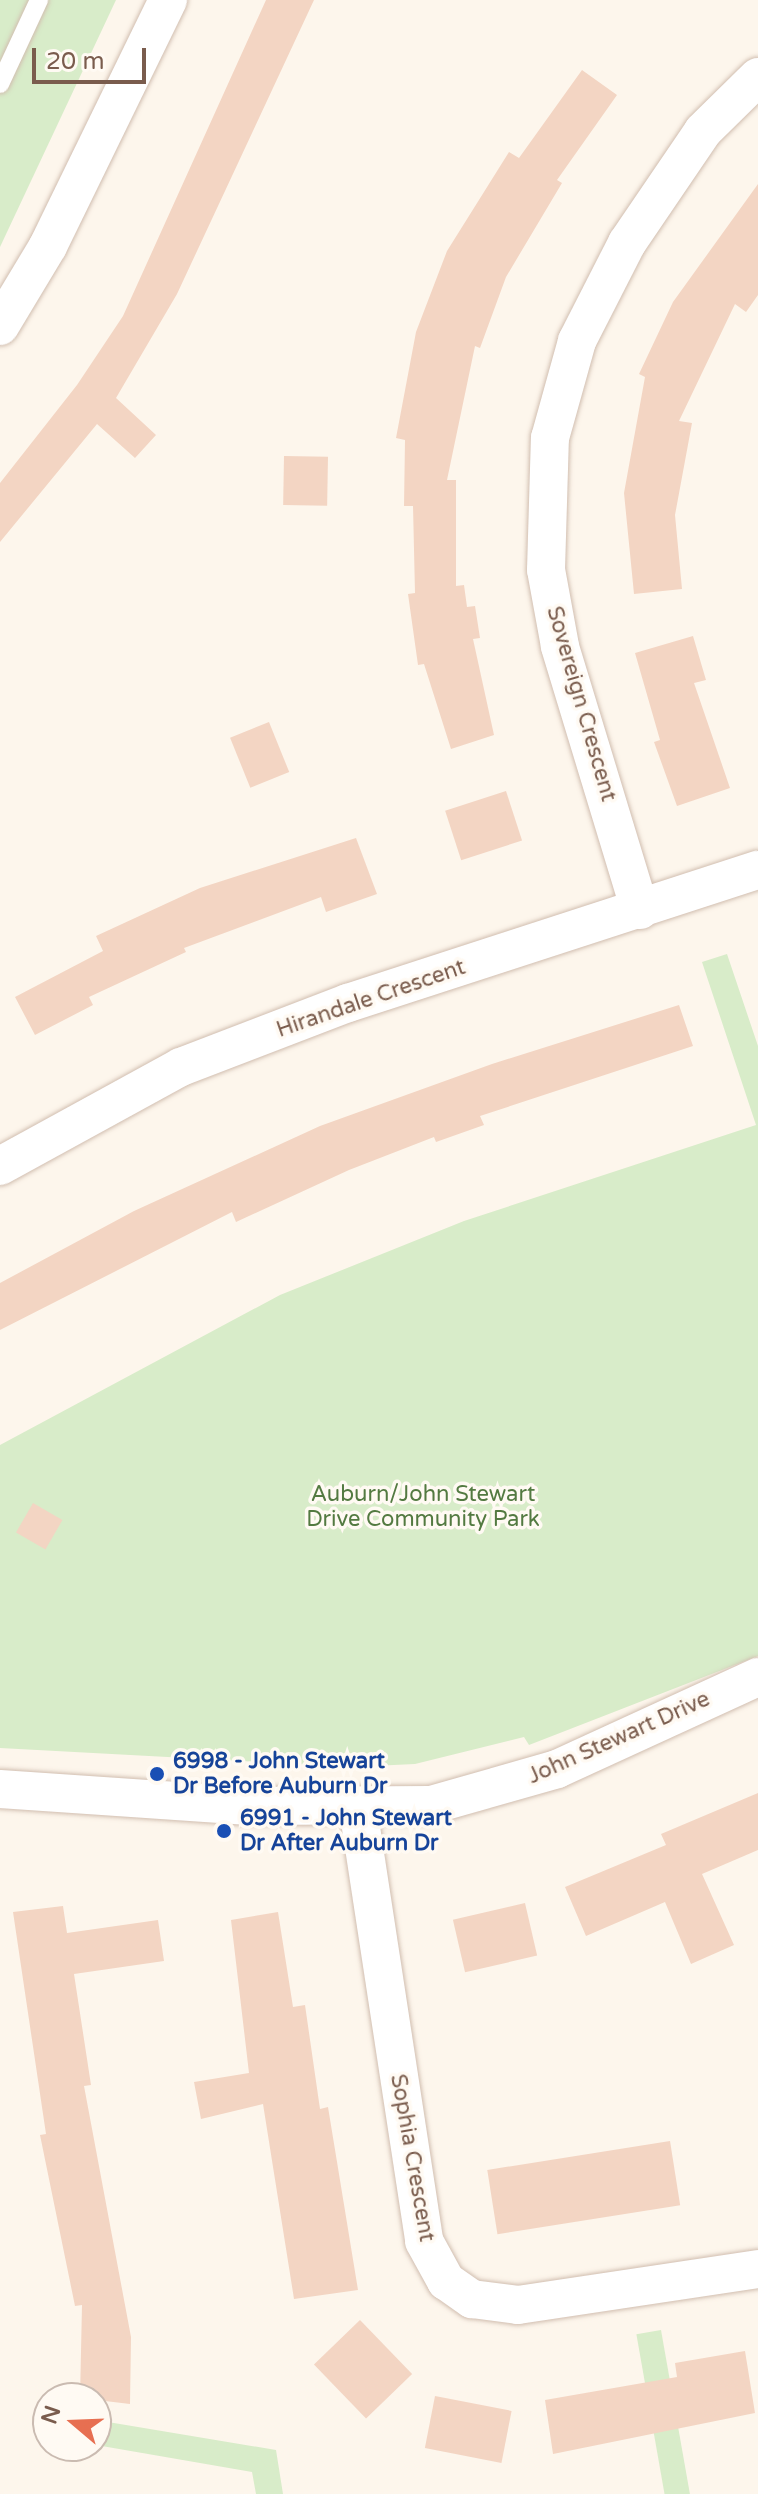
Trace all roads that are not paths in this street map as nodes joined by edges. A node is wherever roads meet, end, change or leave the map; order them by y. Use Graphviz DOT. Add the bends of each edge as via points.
graph roads {
  1 [pos="39,0"];
  2 [pos="168,0"];
  3 [pos="758,77"];
  4 [pos="0,84"];
  5 [pos="0,326"];
  6 [pos="758,870"];
  7 [pos="640,910"];
  8 [pos="0,1166"];
  9 [pos="758,1677"];
  10 [pos="0,1789"];
  11 [pos="358,1808"];
  12 [pos="758,2269"];
  1 -- 4 [label="lane"];
  2 -- 5 [label="street" via="48,246"];
  3 -- 7 [label="street, Sovereign Crescent" via="703,131 627,243 577,341 550,438 546,570 560,646"];
  6 -- 7 [label="street, Hirandale Crescent"];
  7 -- 8 [label="street, Hirandale Crescent" via="348,1003 181,1067"];
  9 -- 11 [label="street, John Stewart Drive" via="557,1769 431,1805"];
  10 -- 11 [label="street, John Stewart Drive"];
  11 -- 12 [label="street, Sophia Crescent" via="424,2241 446,2281 472,2299 518,2305"];
}
